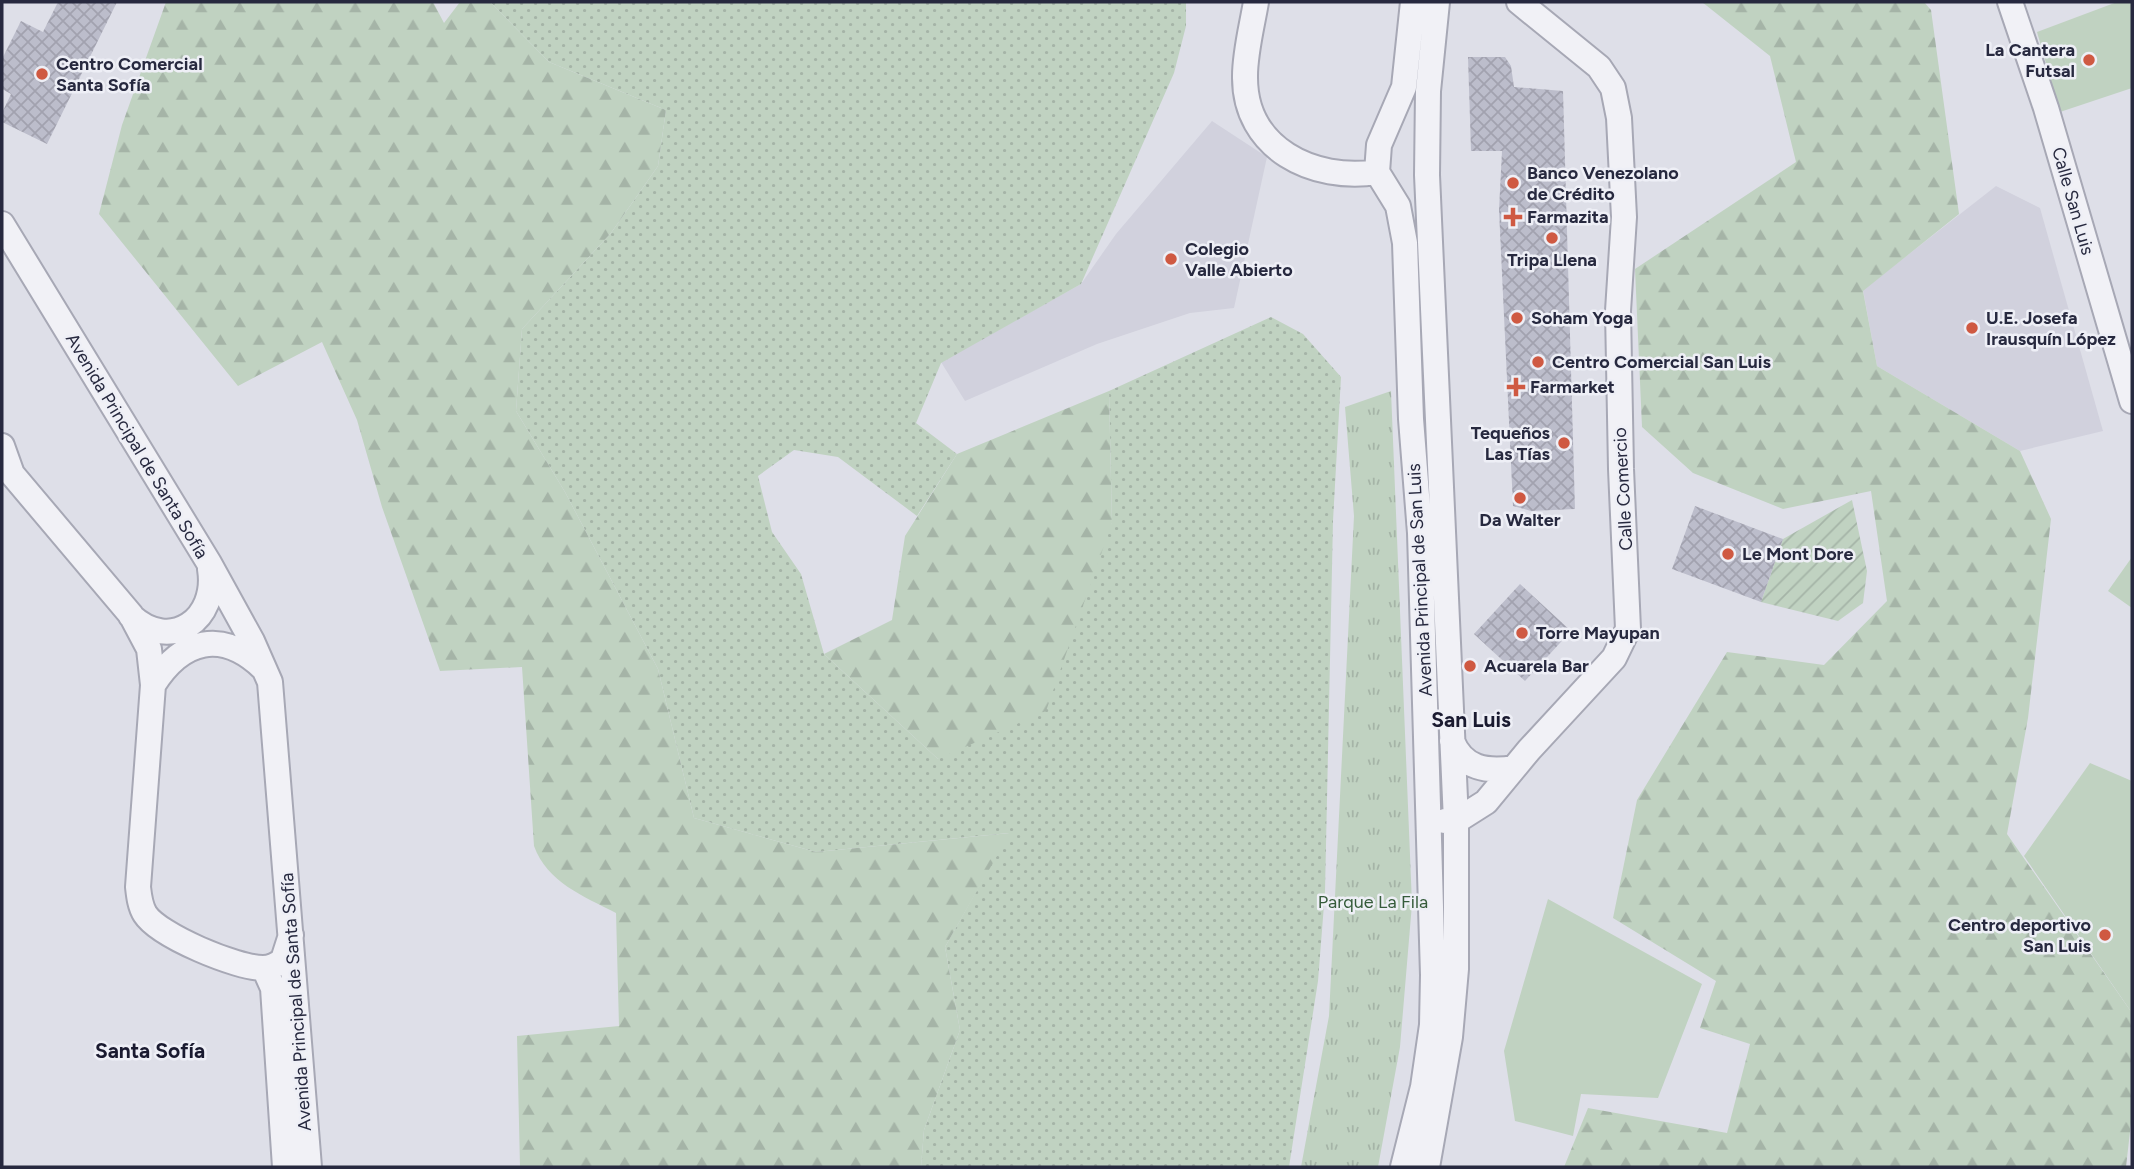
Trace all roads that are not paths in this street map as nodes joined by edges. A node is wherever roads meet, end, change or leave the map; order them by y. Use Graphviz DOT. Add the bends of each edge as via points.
graph roads {
  1 [pos="1256,2"];
  2 [pos="1432,2"];
  3 [pos="1519,2"];
  4 [pos="2010,2"];
  5 [pos="1427,175"];
  6 [pos="1381,178"];
  7 [pos="2,224"];
  8 [pos="2132,401"];
  9 [pos="2,446"];
  10 [pos="209,563"];
  11 [pos="131,615"];
  12 [pos="266,671"];
  13 [pos="153,685"];
  14 [pos="1452,739"];
  15 [pos="1514,768"];
  16 [pos="1428,792"];
  17 [pos="1456,821"];
  18 [pos="1429,903"];
  19 [pos="1457,903"];
  20 [pos="292,931"];
  21 [pos="264,968"];
  22 [pos="285,1167"];
  23 [pos="309,1167"];
  24 [pos="1403,1167"];
  25 [pos="1427,1167"];
  1 -- 6 [label="street" via="1245,76 1258,127 1283,156 1302,166"];
  2 -- 5 [label="street, Avenida Principal de San Luis"];
  2 -- 6 [label="street, Avenida Principal de San Luis" via="1393,119 1379,145"];
  3 -- 15 [label="street, Calle Comercio" via="1599,67 1613,88 1619,118 1624,217 1618,311 1628,629 1614,658"];
  4 -- 8 [label="street, Calle San Luis" via="2046,107"];
  5 -- 6 [label="street" via="1406,190"];
  5 -- 14 [label="street, Avenida Principal de San Luis"];
  6 -- 16 [label="street, Avenida Principal de San Luis" via="1402,219 1405,243"];
  7 -- 10 [label="street, Avenida Principal de Santa Sofía"];
  9 -- 11 [label="street, Avenida Principal de Santa Sofía" via="12,474"];
  10 -- 11 [label="street" via="211,595 192,624 151,629"];
  10 -- 12 [label="street, Avenida Principal de Santa Sofía"];
  11 -- 13 [label="street, Avenida Principal de Santa Sofía" via="149,649"];
  12 -- 13 [label="street" via="229,645 209,643 170,661"];
  12 -- 20 [label="street, Avenida Principal de Santa Sofía" via="273,696"];
  13 -- 21 [label="street, Avenida Principal de Santa Sofía" via="138,865 145,914 162,930 201,948"];
  14 -- 15 [label="street" via="1458,756 1478,768"];
  14 -- 17 [label="street, Avenida Principal de San Luis"];
  15 -- 17 [label="street, Calle Comercio" via="1486,802"];
  16 -- 17 [label="street" via="1433,811 1440,818"];
  16 -- 18 [label="street, Avenida Principal de San Luis"];
  17 -- 19 [label="street, Avenida Principal de San Luis"];
  18 -- 19 [label="street" via="1443,886"];
  18 -- 24 [label="street, Avenida Principal de San Luis" via="1432,1025 1423,1087"];
  19 -- 25 [label="street, Avenida Principal de San Luis" via="1450,1037"];
  20 -- 21 [label="street" via="283,960"];
  20 -- 23 [label="street, Avenida Principal de Santa Sofía"];
  21 -- 22 [label="street, Avenida Principal de Santa Sofía" via="273,988"];
}
